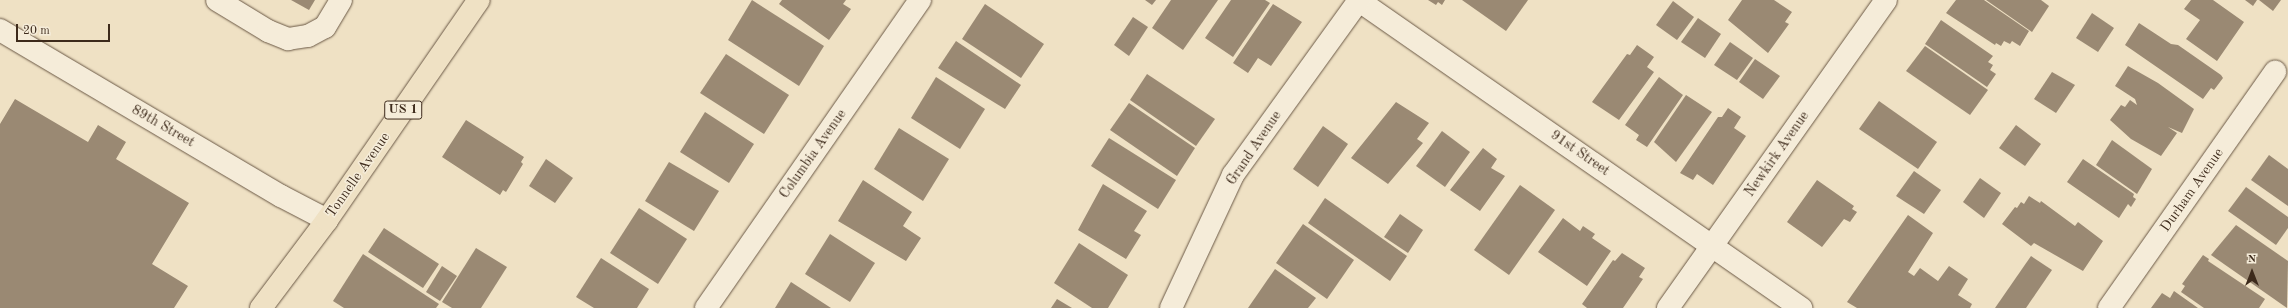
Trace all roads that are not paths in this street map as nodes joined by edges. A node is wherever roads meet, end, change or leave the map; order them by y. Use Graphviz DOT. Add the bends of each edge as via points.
graph roads {
  1 [pos="216,0"];
  2 [pos="341,0"];
  3 [pos="479,0"];
  4 [pos="920,0"];
  5 [pos="1359,0"];
  6 [pos="1886,0"];
  7 [pos="0,30"];
  8 [pos="2275,72"];
  9 [pos="328,220"];
  10 [pos="1712,245"];
  11 [pos="264,307"];
  12 [pos="706,308"];
  13 [pos="1171,308"];
  14 [pos="1668,308"];
  15 [pos="1801,308"];
  16 [pos="2109,308"];
  1 -- 2 [label="street" via="268,31 288,39 308,36 326,27"];
  3 -- 9 [label="main road, Tonnelle Avenue / US 1"];
  4 -- 12 [label="street, Columbia Avenue"];
  5 -- 10 [label="street, 91st Street"];
  5 -- 13 [label="street, Grand Avenue" via="1233,175"];
  6 -- 10 [label="street, Newkirk Avenue"];
  7 -- 9 [label="street, 89th Street" via="281,196"];
  8 -- 16 [label="street, Durham Avenue"];
  9 -- 11 [label="main road, Tonnelle Avenue / US 1"];
  10 -- 14 [label="street, Newkirk Avenue"];
  10 -- 15 [label="street, 91st Street"];
}
